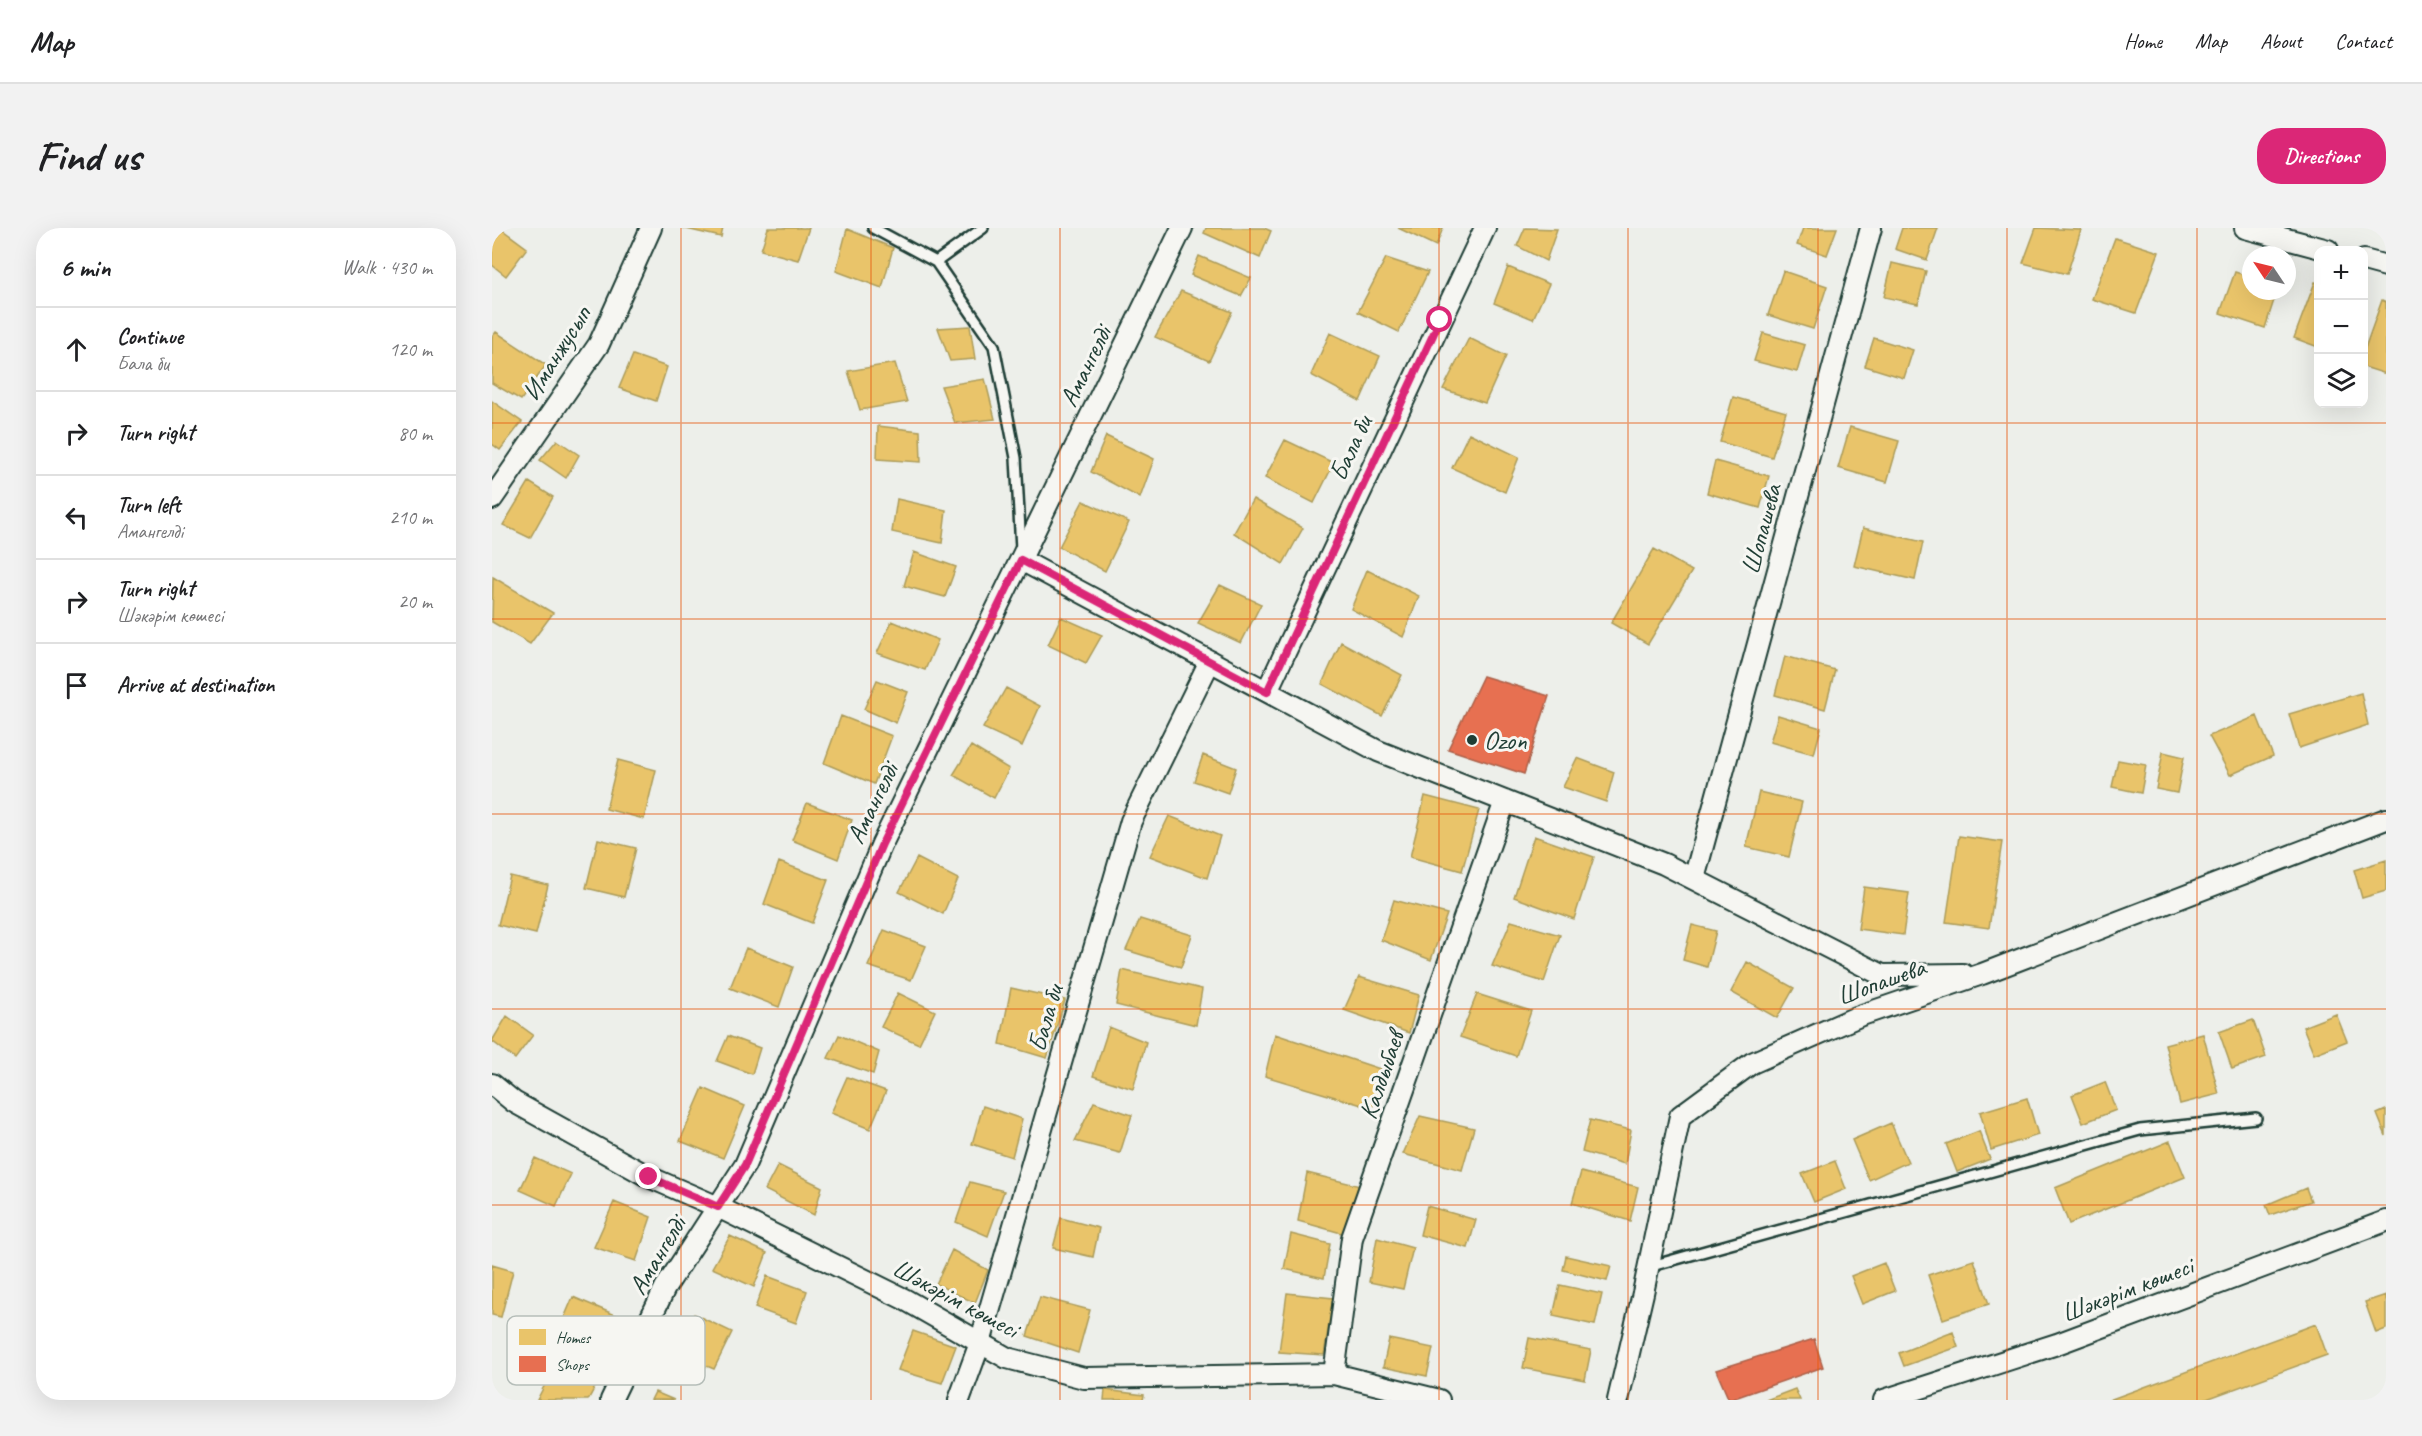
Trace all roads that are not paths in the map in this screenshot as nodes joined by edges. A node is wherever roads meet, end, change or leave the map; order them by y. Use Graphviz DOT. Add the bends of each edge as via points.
graph roads {
  1 [pos="651,228"];
  2 [pos="873,228"];
  3 [pos="983,228"];
  4 [pos="1182,228"];
  5 [pos="1485,228"];
  6 [pos="1871,228"];
  7 [pos="2245,228"];
  8 [pos="2314,246"];
  9 [pos="2368,261"];
  10 [pos="936,262"];
  11 [pos="2386,266"];
  12 [pos="492,499"];
  13 [pos="1021,560"];
  14 [pos="1210,661"];
  15 [pos="1267,692"];
  16 [pos="1505,801"];
  17 [pos="2386,819"];
  18 [pos="1694,879"];
  19 [pos="1982,974"];
  20 [pos="492,1084"];
  21 [pos="2256,1118"];
  22 [pos="718,1207"];
  23 [pos="2386,1221"];
  24 [pos="1648,1267"];
  25 [pos="652,1316"];
  26 [pos="980,1343"];
  27 [pos="1334,1374"];
  28 [pos="619,1385"];
  29 [pos="612,1400"];
  30 [pos="959,1400"];
  31 [pos="1439,1400"];
  32 [pos="1618,1400"];
  33 [pos="1884,1400"];
  1 -- 12 [label="street, Иманжусып" via="599,344"];
  2 -- 10 [label="lane"];
  3 -- 10 [label="lane"];
  4 -- 13 [label="street, Амангелді"];
  5 -- 15 [label="street, Бала би"];
  6 -- 18 [label="street, Шопашева"];
  7 -- 8 [label="street"];
  9 -- 11 [label="street"];
  10 -- 13 [label="lane" via="994,346 1016,458"];
  13 -- 14 [label="street"];
  13 -- 22 [label="street, Амангелді" via="882,844 745,1165"];
  14 -- 15 [label="street"];
  14 -- 26 [label="street, Бала би" via="1131,821"];
  15 -- 16 [label="street" via="1378,751"];
  16 -- 18 [label="street"];
  16 -- 27 [label="street, Калдыбаев" via="1352,1238"];
  17 -- 19 [label="street, Шопашева"];
  18 -- 19 [label="street" via="1882,975"];
  19 -- 24 [label="street, Шопашева" via="1859,1016 1752,1063 1680,1116"];
  20 -- 22 [label="street, Шәкәрім көшесі" via="514,1102 649,1177"];
  21 -- 24 [label="lane" via="2140,1130"];
  22 -- 25 [label="street, Амангелді" via="665,1288"];
  22 -- 26 [label="street, Шәкәрім көшесі" via="904,1299"];
  23 -- 33 [label="street, Шәкәрім көшесі" via="2057,1344"];
  24 -- 32 [label="street, Шопашева"];
  26 -- 27 [label="street, Шәкәрім көшесі" via="1007,1358 1084,1378"];
  26 -- 30 [label="street, Бала би"];
  27 -- 31 [label="street, Шәкәрім көшесі"];
  28 -- 29 [label="street, Амангелді"];
}
